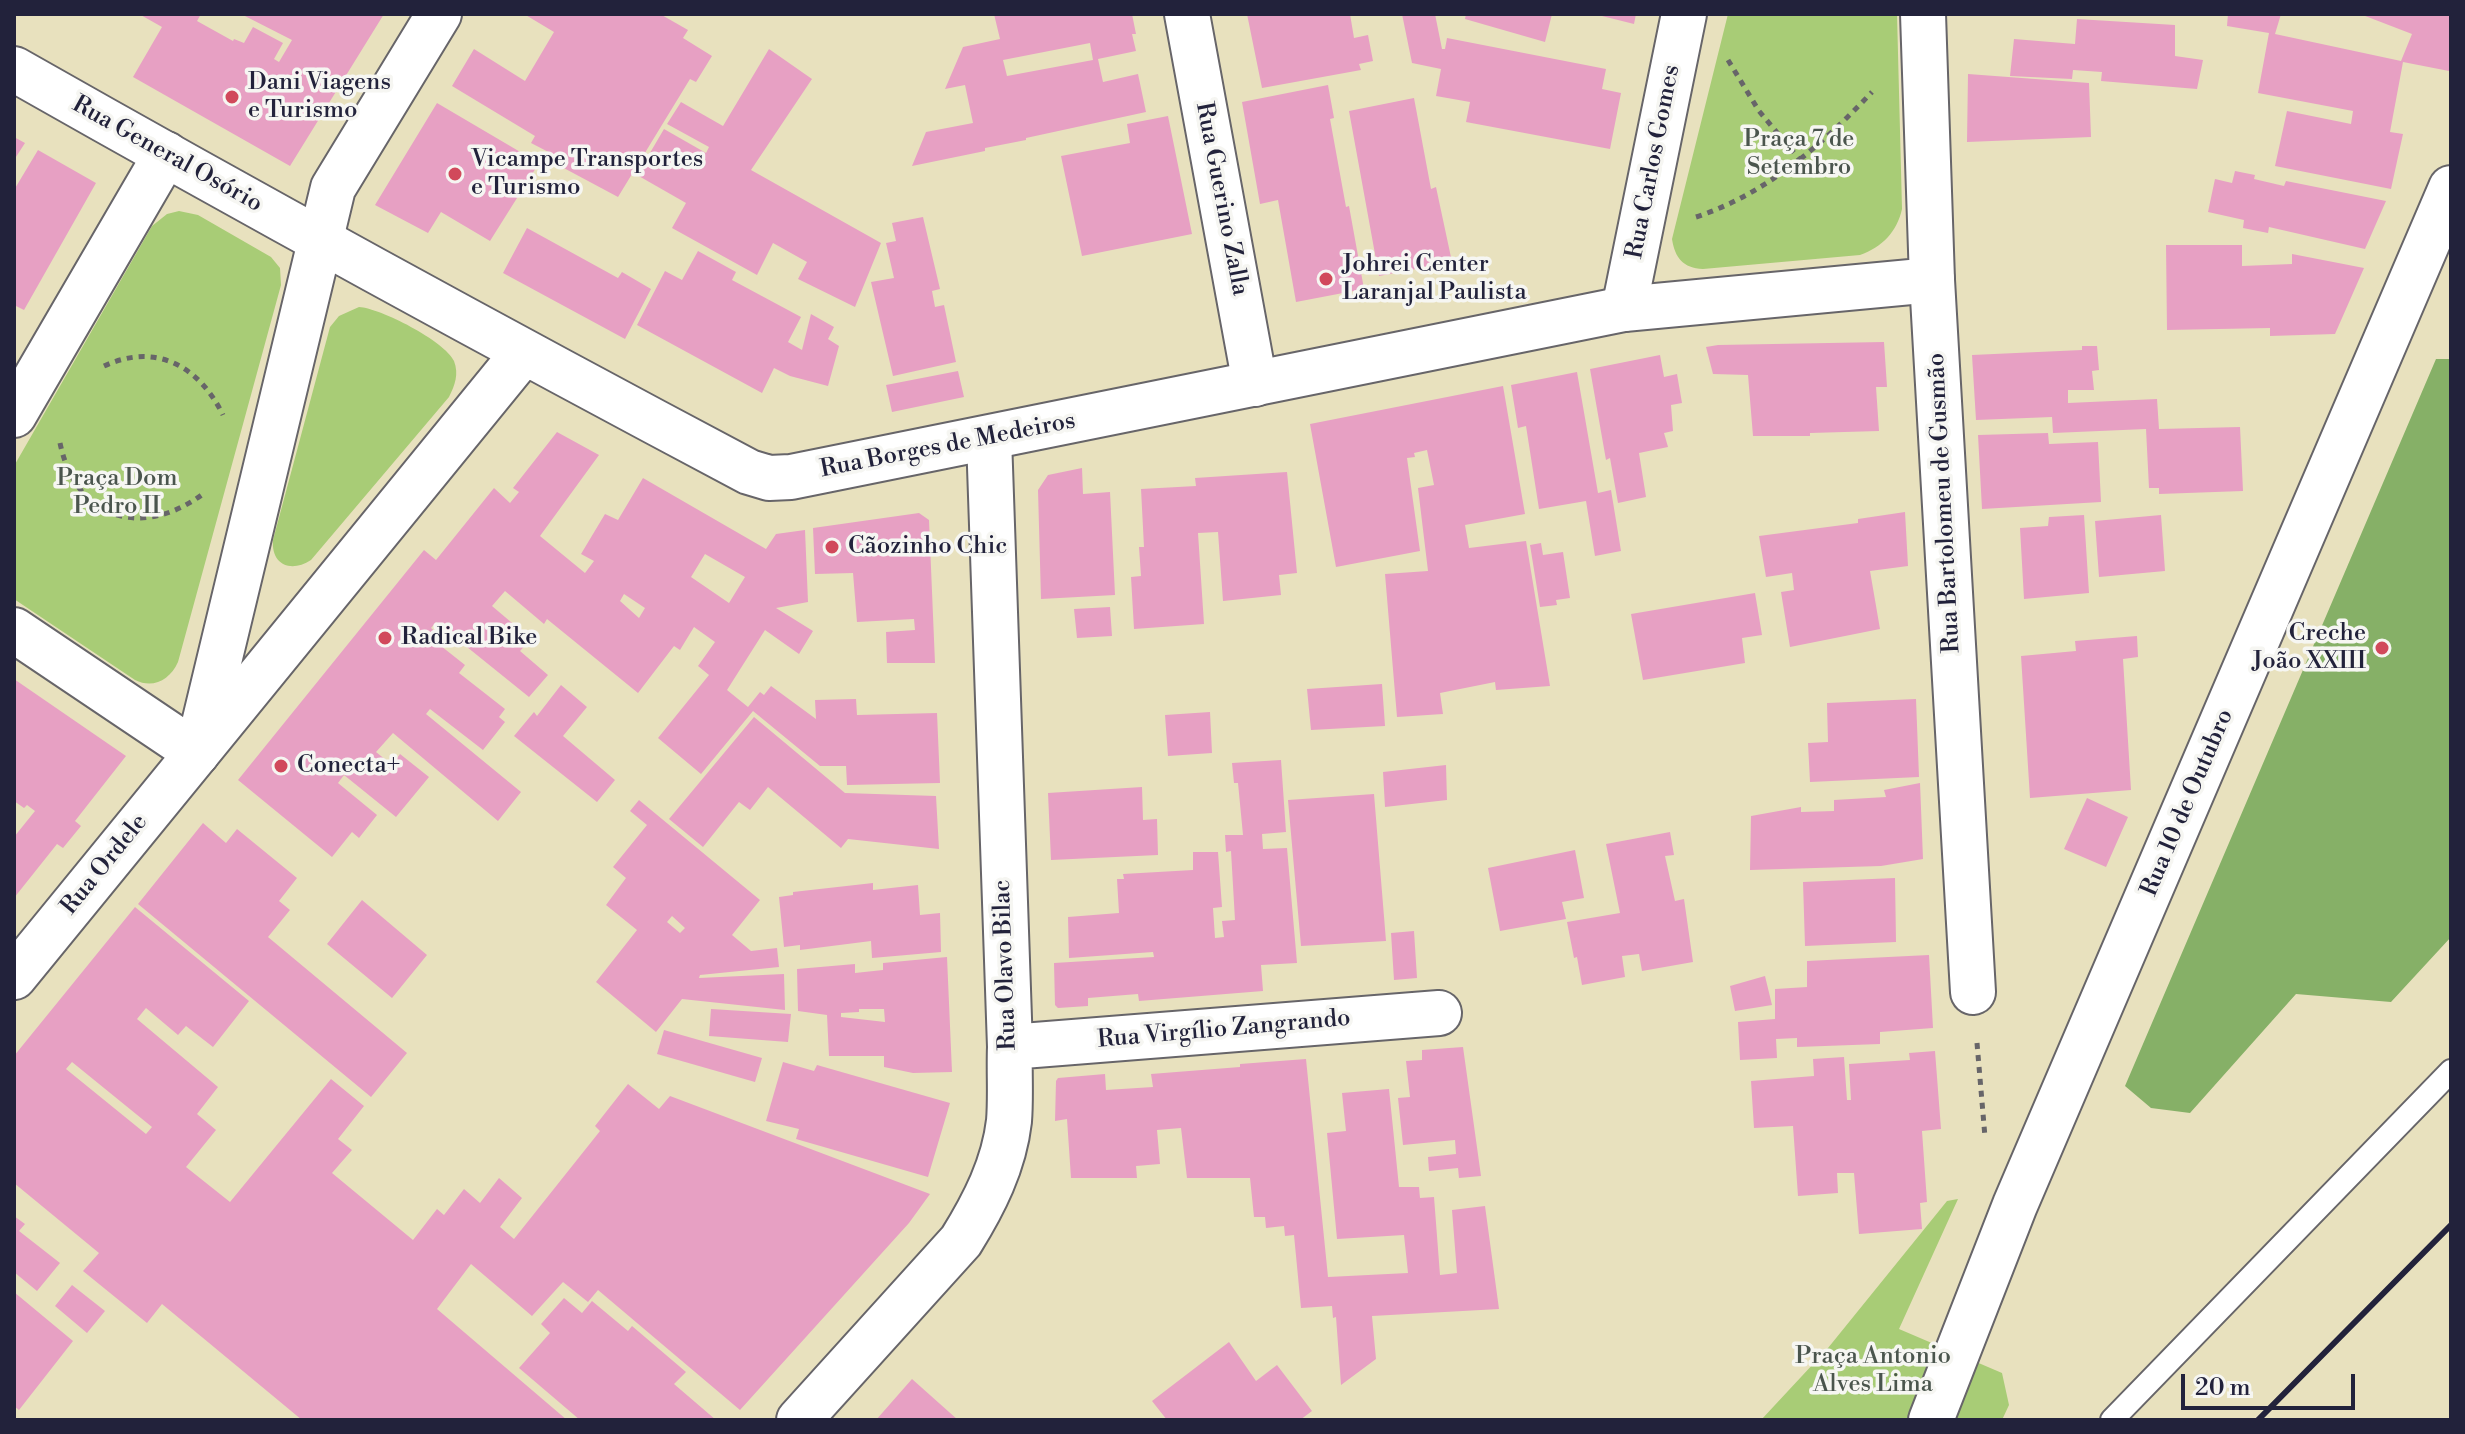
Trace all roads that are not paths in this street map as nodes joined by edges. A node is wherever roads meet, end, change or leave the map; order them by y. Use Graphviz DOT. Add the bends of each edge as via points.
graph roads {
  1 [pos="439,14"];
  2 [pos="1187,14"];
  3 [pos="1684,14"];
  4 [pos="1923,14"];
  5 [pos="14,69"];
  6 [pos="166,154"];
  7 [pos="2451,188"];
  8 [pos="320,241"];
  9 [pos="1932,280"];
  10 [pos="1624,309"];
  11 [pos="524,352"];
  12 [pos="1255,384"];
  13 [pos="14,415"];
  14 [pos="989,438"];
  15 [pos="14,630"];
  16 [pos="197,753"];
  17 [pos="14,977"];
  18 [pos="1973,992"];
  19 [pos="1439,1013"];
  20 [pos="1010,1047"];
  21 [pos="2451,1071"];
  22 [pos="1936,1418"];
  23 [pos="799,1420"];
  24 [pos="2112,1420"];
  1 -- 8 [label="street" via="333,188"];
  2 -- 12 [label="street, Rua Guerino Zalla"];
  3 -- 10 [label="street, Rua Carlos Gomes"];
  4 -- 9 [label="street, Rua Bartolomeu de Gusmão"];
  5 -- 6 [label="street, Rua General Osório"];
  6 -- 8 [label="street, Rua General Osório"];
  6 -- 13 [label="street"];
  7 -- 22 [label="street, Rua 10 de Outubro" via="2015,1205"];
  8 -- 11 [label="street, Rua Borges de Medeiros"];
  8 -- 16 [label="street"];
  9 -- 10 [label="street"];
  9 -- 18 [label="street, Rua Bartolomeu de Gusmão"];
  10 -- 12 [label="street, Rua Borges de Medeiros"];
  11 -- 14 [label="street, Rua Borges de Medeiros" via="769,478"];
  11 -- 16 [label="street"];
  12 -- 14 [label="street, Rua Borges de Medeiros"];
  14 -- 20 [label="street, Rua Olavo Bilac"];
  15 -- 16 [label="street"];
  16 -- 17 [label="street, Rua Ordele"];
  19 -- 20 [label="street, Rua Virgílio Zangrando"];
  20 -- 23 [label="street, Rua Olavo Bilac" via="1004,1150 979,1213 961,1241"];
  21 -- 24 [label="lane"];
}
